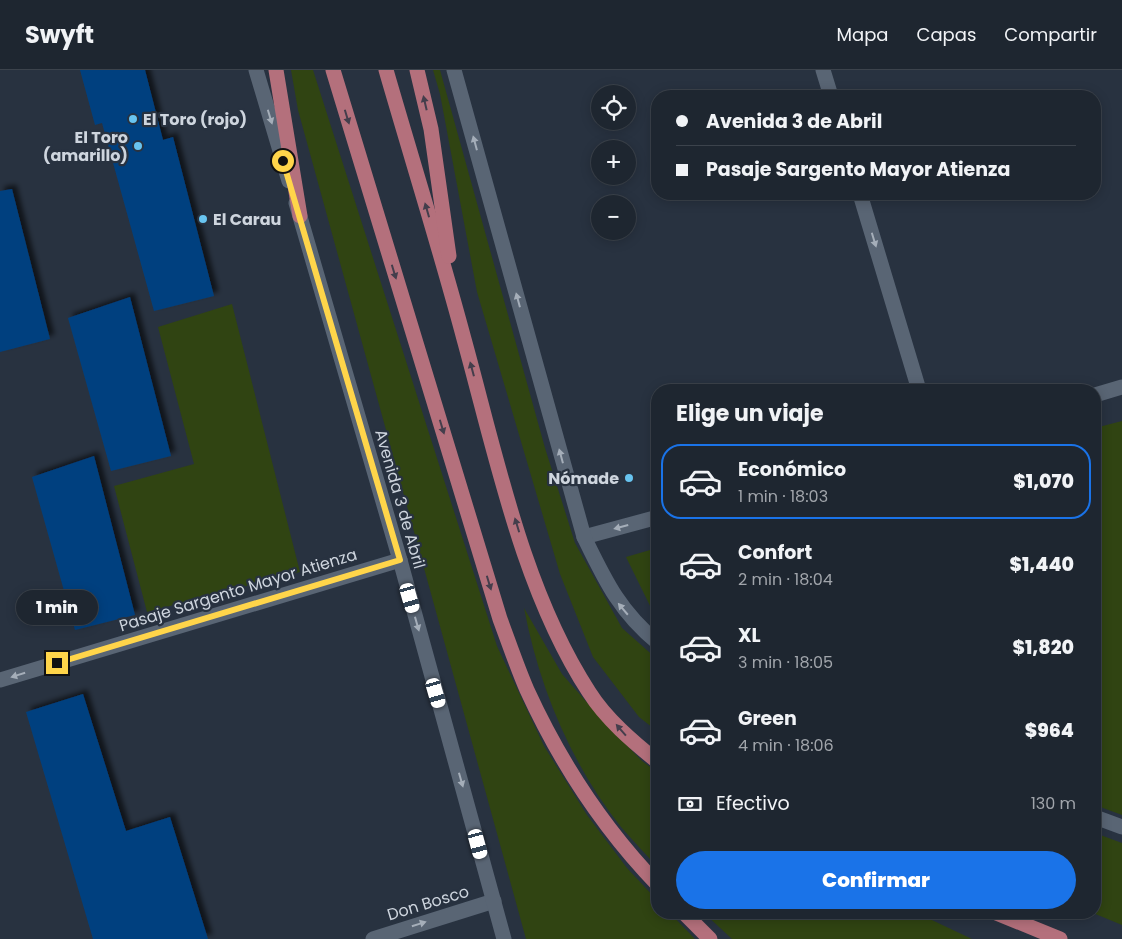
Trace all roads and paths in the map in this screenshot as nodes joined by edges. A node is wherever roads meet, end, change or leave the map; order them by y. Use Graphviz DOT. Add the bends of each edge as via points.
graph roads {
  1 [pos="256,70"];
  2 [pos="276,70"];
  3 [pos="333,70"];
  4 [pos="386,70"];
  5 [pos="417,70"];
  6 [pos="454,70"];
  7 [pos="823,70"];
  8 [pos="829,90"];
  9 [pos="862,200"];
  10 [pos="300,216"];
  11 [pos="456,307"];
  12 [pos="917,384"];
  13 [pos="1122,387"];
  14 [pos="1101,393"];
  15 [pos="651,519"];
  16 [pos="584,537"];
  17 [pos="400,560"];
  18 [pos="651,637"];
  19 [pos="0,680"];
  20 [pos="651,756"];
  21 [pos="1101,819"];
  22 [pos="1122,827"];
  23 [pos="651,878"];
  24 [pos="494,901"];
  25 [pos="690,919"];
  26 [pos="1011,919"];
  27 [pos="373,939"];
  28 [pos="504,939"];
  29 [pos="710,939"];
  30 [pos="1060,939"];
  1 -- 10 [label="main road, Avenida 3 de Abril, one-way"];
  2 -- 10 [label="highway"];
  3 -- 23 [label="highway, one-way" via="500,619 527,690 582,791"];
  11 -- 4 [label="highway, one-way"];
  11 -- 5 [label="highway, one-way" via="431,129"];
  16 -- 6 [label="main road, one-way"];
  7 -- 8 [label="main road"];
  9 -- 12 [label="main road, one-way"];
  10 -- 17 [label="main road, Avenida 3 de Abril"];
  20 -- 11 [label="highway, one-way" via="629,738 590,693 552,628 507,494"];
  13 -- 14 [label="main road"];
  15 -- 16 [label="main road, one-way"];
  18 -- 16 [label="main road, one-way" via="618,604"];
  17 -- 19 [label="main road, Pasaje Sargento Mayor Atienza, one-way"];
  17 -- 24 [label="main road, Avenida 3 de Abril, one-way"];
  21 -- 22 [label="main road"];
  27 -- 24 [label="main road, Don Bosco, one-way"];
  24 -- 28 [label="main road, Avenida 3 de Abril"];
  25 -- 29 [label="highway"];
  26 -- 30 [label="highway"];
}
